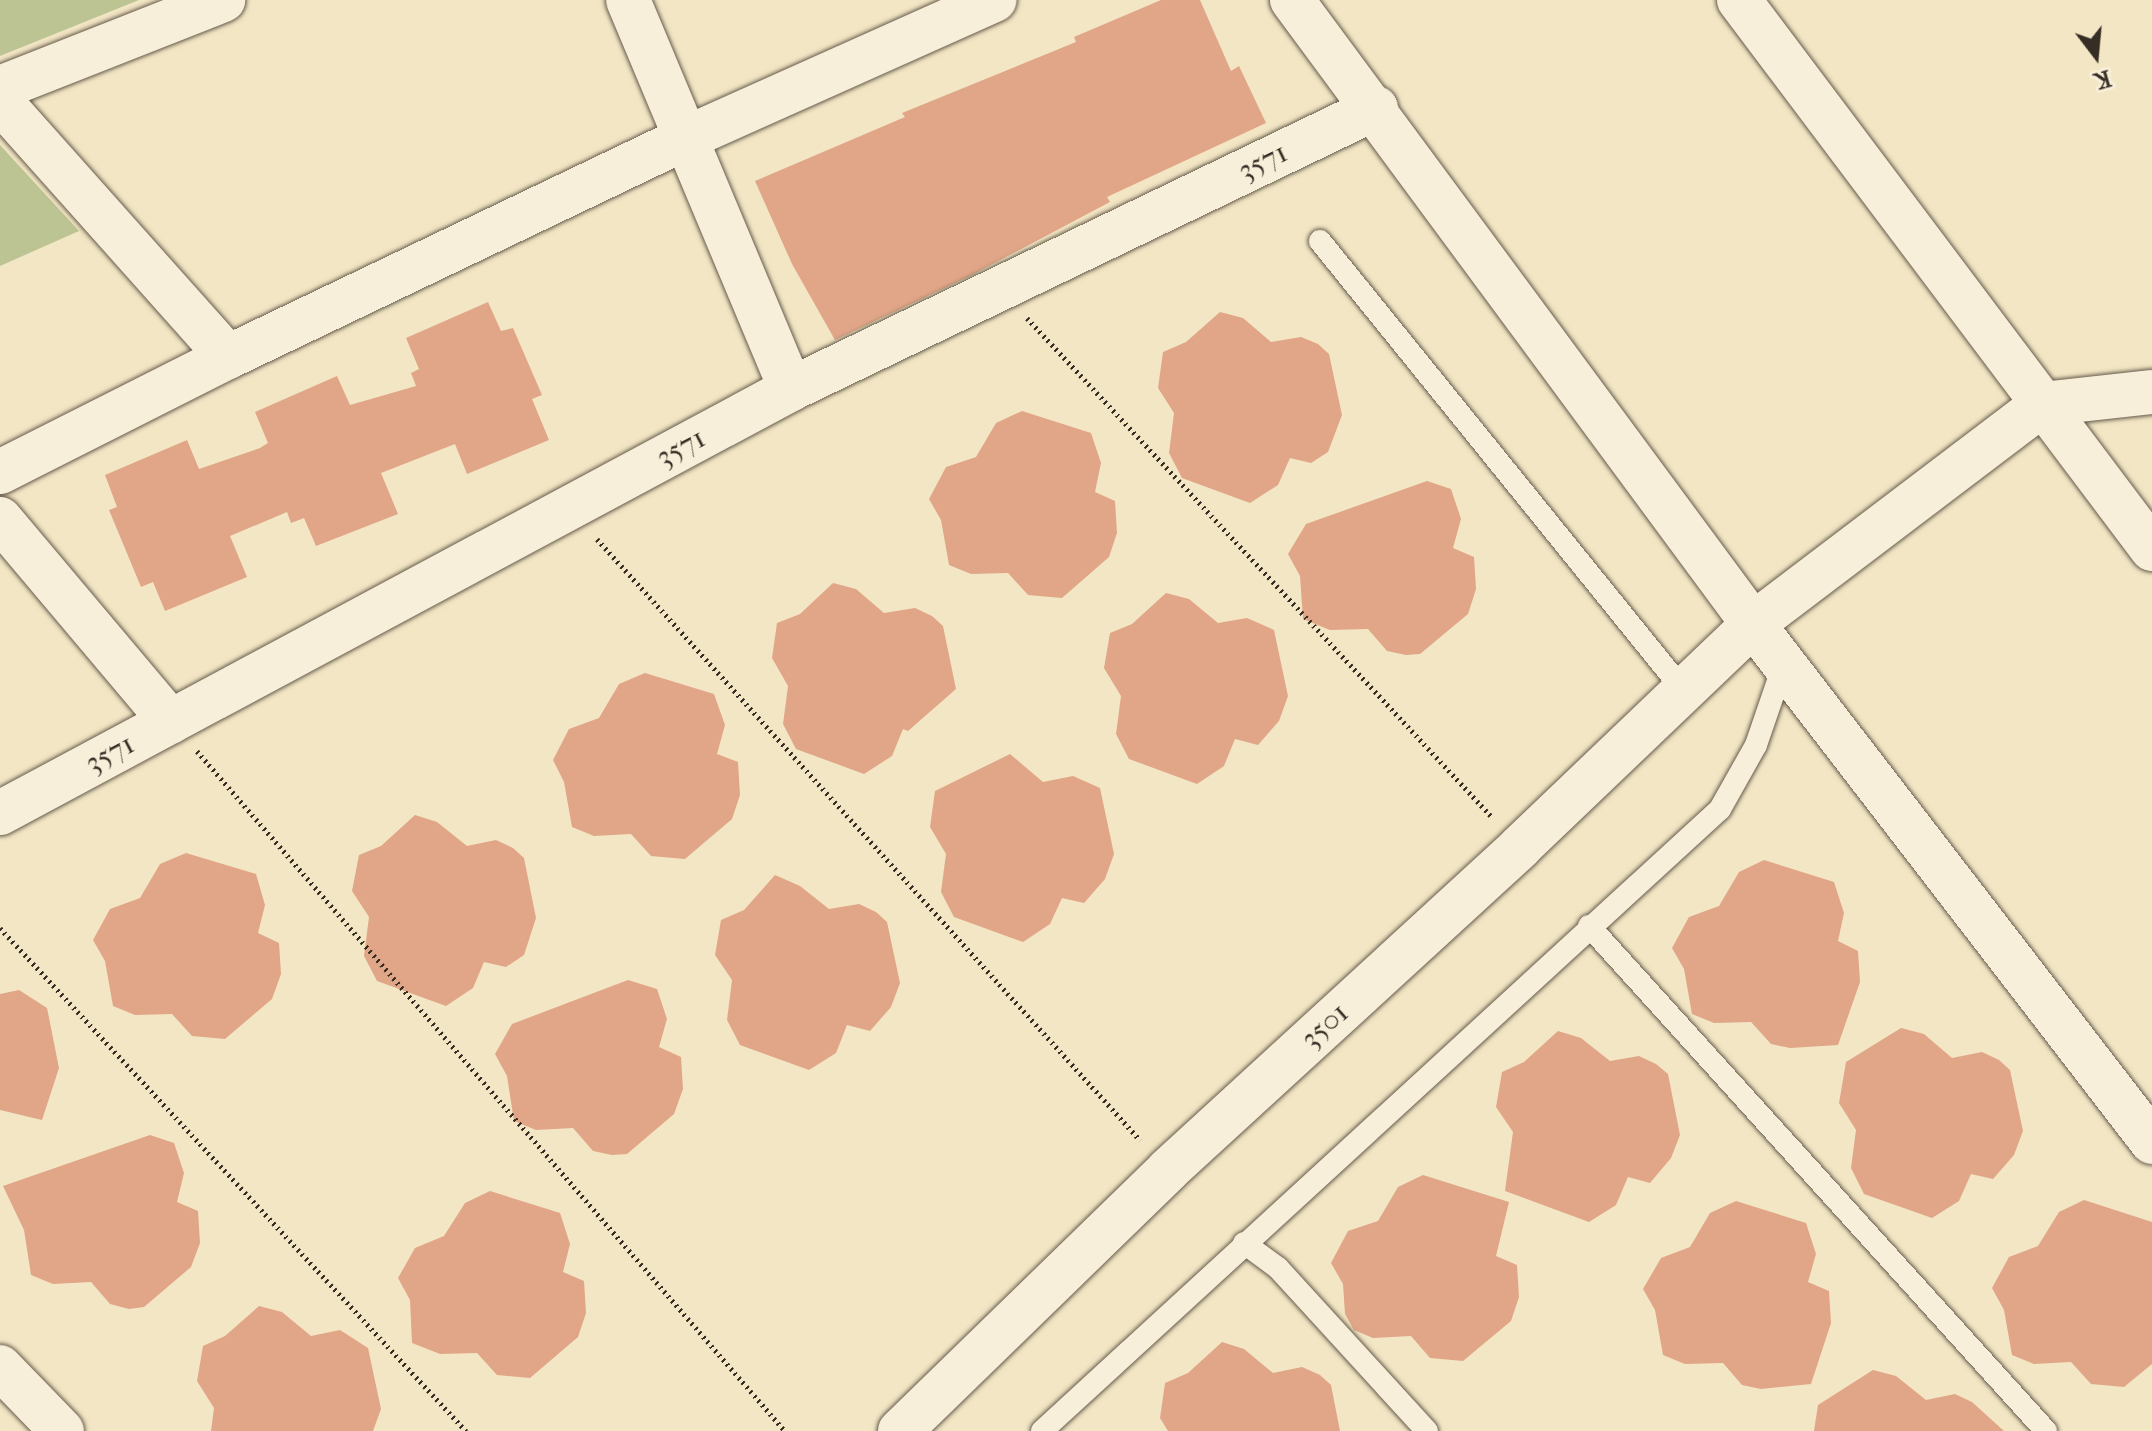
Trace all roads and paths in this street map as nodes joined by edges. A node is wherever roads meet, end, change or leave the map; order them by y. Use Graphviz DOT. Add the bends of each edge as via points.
graph roads {
  1 [pos="223,0"];
  2 [pos="628,0"];
  3 [pos="995,0"];
  4 [pos="1292,0"];
  5 [pos="1739,0"];
  6 [pos="0,88"];
  7 [pos="0,101"];
  8 [pos="1376,108"];
  9 [pos="686,138"];
  10 [pos="1320,241"];
  11 [pos="1000,289"];
  12 [pos="228,357"];
  13 [pos="791,389"];
  14 [pos="2152,392"];
  15 [pos="2043,404"];
  16 [pos="0,472"];
  17 [pos="569,508"];
  18 [pos="0,519"];
  19 [pos="2152,549"];
  20 [pos="1753,624"];
  21 [pos="1784,663"];
  22 [pos="1684,691"];
  23 [pos="171,722"];
  24 [pos="0,813"];
  25 [pos="1520,847"];
  26 [pos="1589,926"];
  27 [pos="0,928"];
  28 [pos="2152,1142"];
  29 [pos="1168,1170"];
  30 [pos="1244,1243"];
  31 [pos="0,1367"];
  32 [pos="62,1431"];
  33 [pos="466,1431"];
  34 [pos="785,1431"];
  35 [pos="900,1431"];
  36 [pos="1042,1431"];
  37 [pos="1427,1431"];
  38 [pos="2046,1431"];
  1 -- 6 [label="street"];
  2 -- 9 [label="street"];
  3 -- 9 [label="street"];
  4 -- 8 [label="street"];
  5 -- 15 [label="street"];
  7 -- 12 [label="street"];
  8 -- 11 [label="street, 3571"];
  8 -- 20 [label="street"];
  9 -- 12 [label="street"];
  9 -- 13 [label="street"];
  10 -- 22 [label="lane"];
  11 -- 13 [label="street, 3571"];
  11 -- 25 [label="path"];
  12 -- 16 [label="street"];
  13 -- 17 [label="street, 3571"];
  14 -- 15 [label="street"];
  15 -- 19 [label="street"];
  15 -- 20 [label="street, 3501"];
  17 -- 23 [label="street, 3571"];
  17 -- 29 [label="path"];
  18 -- 23 [label="street"];
  20 -- 21 [label="street"];
  20 -- 22 [label="street, 3501"];
  21 -- 26 [label="lane" via="1756,745 1720,809"];
  21 -- 28 [label="street"];
  22 -- 25 [label="street, 3501"];
  23 -- 24 [label="street, 3571"];
  23 -- 34 [label="path"];
  25 -- 29 [label="street, 3501"];
  26 -- 30 [label="lane"];
  26 -- 38 [label="lane"];
  27 -- 33 [label="path"];
  29 -- 35 [label="street, 3501"];
  30 -- 36 [label="lane"];
  30 -- 37 [label="lane" via="1278,1268"];
  31 -- 32 [label="street"];
}
